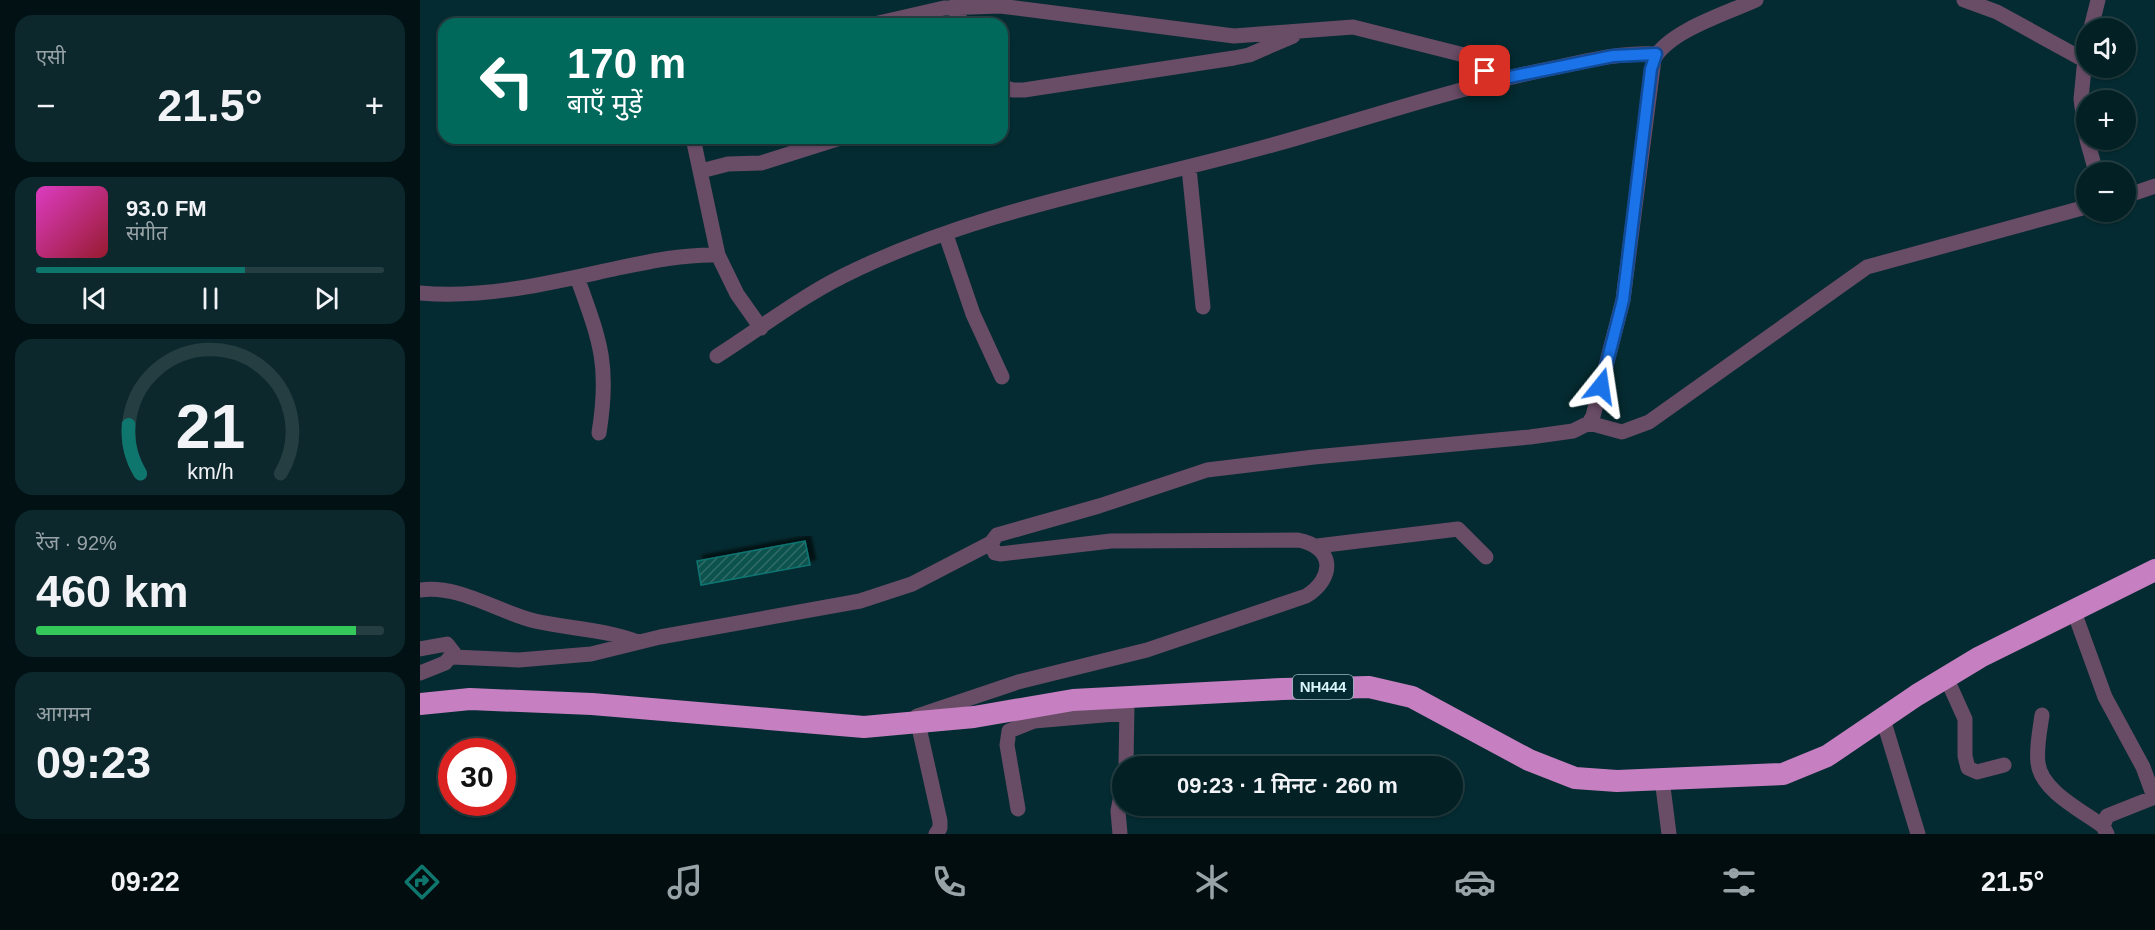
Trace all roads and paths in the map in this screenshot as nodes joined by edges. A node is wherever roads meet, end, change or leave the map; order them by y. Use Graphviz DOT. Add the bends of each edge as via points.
graph roads {
  1 [pos="1756,0"];
  2 [pos="1964,0"];
  3 [pos="2098,0"];
  4 [pos="953,7"];
  5 [pos="902,18"];
  6 [pos="959,18"];
  7 [pos="2094,18"];
  8 [pos="1301,32"];
  9 [pos="2076,50"];
  10 [pos="1656,54"];
  11 [pos="1495,80"];
  12 [pos="1008,89"];
  13 [pos="694,144"];
  14 [pos="810,144"];
  15 [pos="1189,168"];
  16 [pos="700,171"];
  17 [pos="2155,186"];
  18 [pos="2136,193"];
  19 [pos="2076,210"];
  20 [pos="946,234"];
  21 [pos="718,255"];
  22 [pos="577,277"];
  23 [pos="420,292"];
  24 [pos="1203,307"];
  25 [pos="761,328"];
  26 [pos="717,356"];
  27 [pos="1002,377"];
  28 [pos="1589,423"];
  29 [pos="599,433"];
  30 [pos="991,543"];
  31 [pos="1317,546"];
  32 [pos="1486,557"];
  33 [pos="2155,570"];
  34 [pos="420,590"];
  35 [pos="2073,609"];
  36 [pos="638,642"];
  37 [pos="420,649"];
  38 [pos="453,657"];
  39 [pos="420,673"];
  40 [pos="1946,676"];
  41 [pos="420,704"];
  42 [pos="1127,705"];
  43 [pos="2042,715"];
  44 [pos="1883,719"];
  45 [pos="918,723"];
  46 [pos="894,725"];
  47 [pos="1126,756"];
  48 [pos="2004,765"];
  49 [pos="1662,778"];
  50 [pos="2154,797"];
  51 [pos="1018,809"];
  52 [pos="1118,816"];
  53 [pos="2105,831"];
  54 [pos="936,834"];
  55 [pos="1120,834"];
  56 [pos="1669,834"];
  57 [pos="1918,834"];
  1 -- 10 [label="street" via="1684,32"];
  2 -- 9 [label="street"];
  3 -- 7 [label="street"];
  4 -- 5 [label="street"];
  4 -- 6 [label="street"];
  4 -- 8 [label="street" via="999,6 1234,36"];
  8 -- 11 [label="street" via="1366,28 1464,55"];
  8 -- 12 [label="street" via="1234,58 1024,90"];
  10 -- 11 [label="street" via="1613,56"];
  10 -- 28 [label="street" via="1623,300"];
  11 -- 15 [label="street"];
  13 -- 16 [label="street"];
  14 -- 16 [label="street" via="761,163 728,164"];
  15 -- 20 [label="street" via="1050,201"];
  15 -- 24 [label="street"];
  16 -- 21 [label="street"];
  17 -- 18 [label="street"];
  19 -- 28 [label="street" via="1867,267 1649,422 1622,432"];
  20 -- 25 [label="street" via="842,276"];
  20 -- 27 [label="street" via="973,314"];
  21 -- 22 [label="street" via="677,258"];
  21 -- 25 [label="street" via="737,294"];
  22 -- 23 [label="street" via="469,295"];
  22 -- 29 [label="street" via="603,358 604,399"];
  25 -- 26 [label="street"];
  28 -- 30 [label="street" via="1573,431 1530,437 1207,470 997,535"];
  30 -- 31 [label="street" via="995,553 1000,554 1133,540 1298,540"];
  30 -- 36 [label="street" via="912,584 860,601"];
  31 -- 32 [label="street" via="1458,529"];
  31 -- 46 [label="street" via="1326,561 1325,577 1306,596 1147,650 987,691"];
  33 -- 35 [label="highway, NH444"];
  34 -- 36 [label="street" via="445,591 534,621 608,631"];
  35 -- 40 [label="highway, NH444"];
  35 -- 50 [label="street" via="2105,698 2143,767"];
  36 -- 38 [label="street" via="580,656 499,660"];
  37 -- 38 [label="street" via="447,644"];
  38 -- 39 [label="street"];
  40 -- 44 [label="highway, NH444"];
  40 -- 48 [label="street" via="1965,719 1968,768 1977,772"];
  41 -- 46 [label="highway, NH444" via="510,700 694,711 864,727"];
  42 -- 45 [label="highway, NH444" via="1073,700"];
  42 -- 47 [label="street"];
  42 -- 49 [label="highway, NH444" via="1339,686 1390,690 1432,707 1556,773 1595,781"];
  42 -- 51 [label="street" via="1034,721 1009,731 1007,745"];
  43 -- 53 [label="street" via="2037,760 2040,771 2058,797 2081,809"];
  44 -- 49 [label="highway, NH444" via="1827,756 1783,774"];
  44 -- 57 [label="street"];
  45 -- 46 [label="highway, NH444"];
  45 -- 54 [label="street" via="940,821"];
  49 -- 56 [label="street"];
  50 -- 53 [label="street" via="2110,814 2104,820"];
  52 -- 55 [label="street"];
}
